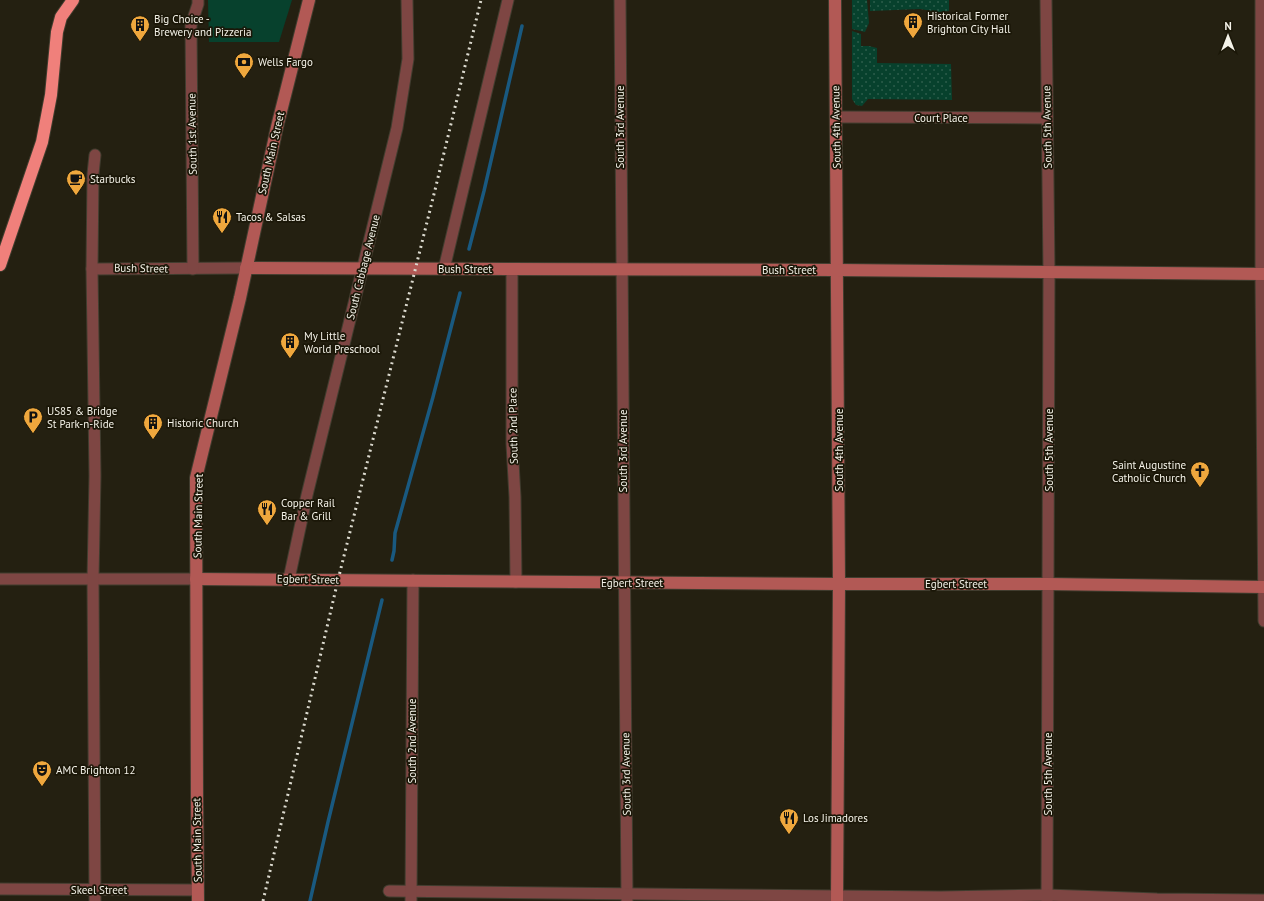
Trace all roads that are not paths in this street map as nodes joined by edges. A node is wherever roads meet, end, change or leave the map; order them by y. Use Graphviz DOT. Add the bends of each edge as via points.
graph roads {
  1 [pos="73,0"];
  2 [pos="198,0"];
  3 [pos="309,0"];
  4 [pos="407,0"];
  5 [pos="508,0"];
  6 [pos="620,0"];
  7 [pos="835,0"];
  8 [pos="1046,0"];
  9 [pos="1261,0"];
  10 [pos="836,117"];
  11 [pos="1047,118"];
  12 [pos="95,155"];
  13 [pos="0,266"];
  14 [pos="246,268"];
  15 [pos="363,268"];
  16 [pos="92,269"];
  17 [pos="193,269"];
  18 [pos="444,269"];
  19 [pos="512,269"];
  20 [pos="621,269"];
  21 [pos="838,270"];
  22 [pos="1049,272"];
  23 [pos="1262,274"];
  24 [pos="0,579"];
  25 [pos="93,579"];
  26 [pos="196,579"];
  27 [pos="289,579"];
  28 [pos="413,580"];
  29 [pos="516,582"];
  30 [pos="624,582"];
  31 [pos="839,584"];
  32 [pos="1048,584"];
  33 [pos="1264,587"];
  34 [pos="1264,621"];
  35 [pos="0,889"];
  36 [pos="95,889"];
  37 [pos="389,891"];
  38 [pos="198,895"];
  39 [pos="411,896"];
  40 [pos="627,898"];
  41 [pos="837,898"];
  42 [pos="1047,898"];
  43 [pos="1264,900"];
  44 [pos="95,901"];
  1 -- 13 [label="highway" via="61,17 57,32 51,94 42,142"];
  2 -- 17 [label="street, South 1st Avenue" via="191,25"];
  3 -- 14 [label="street, South Main Street" via="277,127"];
  4 -- 15 [label="street, South Cabbage Avenue" via="408,59 402,98"];
  5 -- 18 [label="street"];
  6 -- 20 [label="street, South 3rd Avenue"];
  7 -- 10 [label="street, South 4th Avenue"];
  8 -- 11 [label="street, South 5th Avenue"];
  9 -- 23 [label="street"];
  10 -- 11 [label="street, Court Place"];
  10 -- 21 [label="street, South 4th Avenue"];
  11 -- 22 [label="street, South 5th Avenue"];
  12 -- 16 [label="street"];
  14 -- 15 [label="street, Bush Street"];
  14 -- 17 [label="street, Bush Street"];
  14 -- 26 [label="street, South Main Street" via="196,478"];
  15 -- 18 [label="street, Bush Street"];
  15 -- 27 [label="street, South Cabbage Avenue"];
  16 -- 17 [label="street, Bush Street"];
  16 -- 25 [label="street" via="95,476"];
  18 -- 19 [label="street, Bush Street"];
  19 -- 20 [label="street, Bush Street"];
  19 -- 29 [label="street, South 2nd Place" via="512,444"];
  20 -- 21 [label="street, Bush Street"];
  20 -- 30 [label="street, South 3rd Avenue"];
  21 -- 22 [label="street, Bush Street"];
  21 -- 31 [label="street, South 4th Avenue"];
  22 -- 23 [label="street, Bush Street"];
  22 -- 32 [label="street, South 5th Avenue"];
  23 -- 33 [label="street"];
  24 -- 25 [label="street, Egbert Street"];
  25 -- 26 [label="street, Egbert Street"];
  25 -- 36 [label="street"];
  26 -- 27 [label="street, Egbert Street"];
  26 -- 38 [label="street, South Main Street"];
  27 -- 28 [label="street, Egbert Street"];
  28 -- 29 [label="street, Egbert Street"];
  28 -- 39 [label="street, South 2nd Avenue"];
  29 -- 30 [label="street, Egbert Street"];
  30 -- 31 [label="street, Egbert Street"];
  30 -- 40 [label="street, South 3rd Avenue"];
  31 -- 32 [label="street, Egbert Street"];
  31 -- 41 [label="street, South 4th Avenue"];
  32 -- 33 [label="street, Egbert Street"];
  32 -- 42 [label="street, South 5th Avenue"];
  33 -- 34 [label="street"];
  35 -- 36 [label="street, Skeel Street"];
  36 -- 38 [label="street, Skeel Street"];
  36 -- 44 [label="street"];
  37 -- 39 [label="street"];
  39 -- 40 [label="street"];
  40 -- 41 [label="street"];
  41 -- 42 [label="street"];
  42 -- 43 [label="street"];
}
